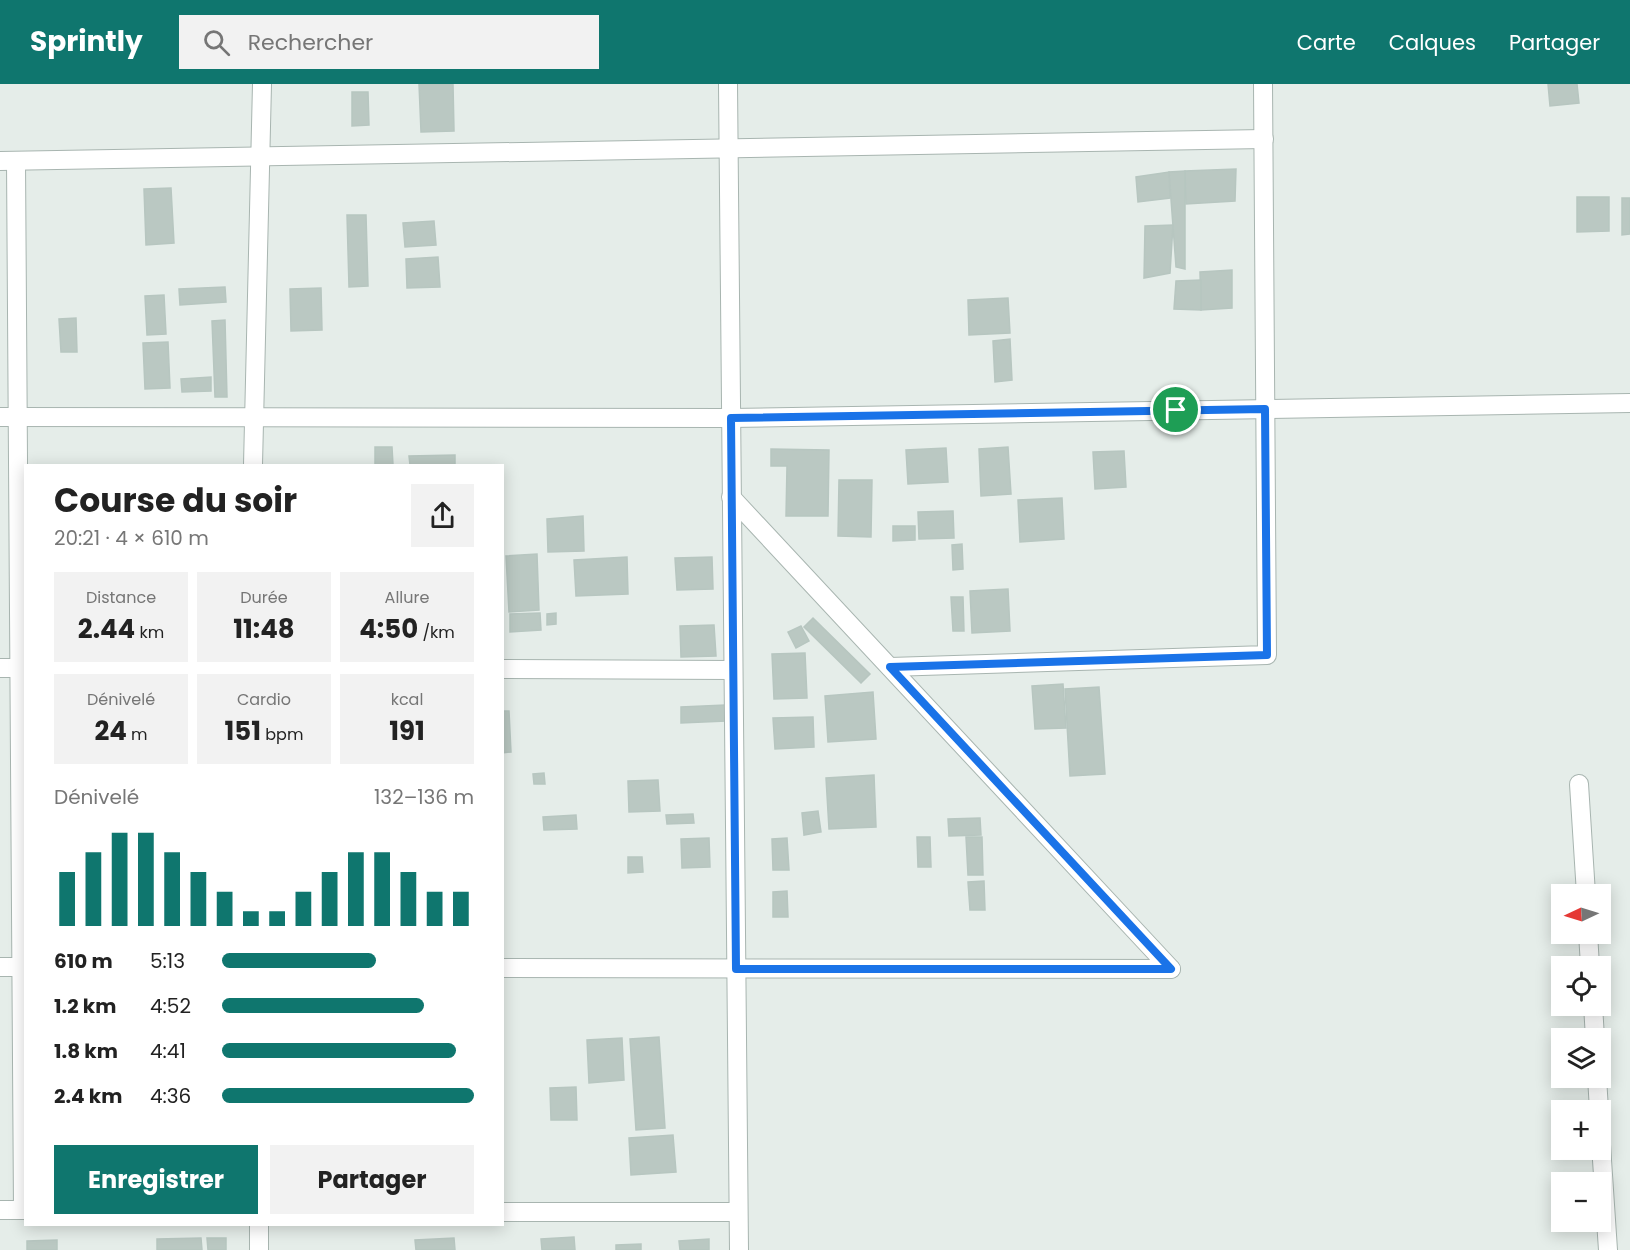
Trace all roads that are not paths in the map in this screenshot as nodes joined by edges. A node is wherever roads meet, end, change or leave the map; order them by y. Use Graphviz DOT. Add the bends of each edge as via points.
graph roads {
  1 [pos="262,84"];
  2 [pos="728,84"];
  3 [pos="1263,84"];
  4 [pos="1264,140"];
  5 [pos="728,150"];
  6 [pos="260,157"];
  7 [pos="8,161"];
  8 [pos="1630,403"];
  9 [pos="1265,409"];
  10 [pos="9,417"];
  11 [pos="254,417"];
  12 [pos="731,418"];
  13 [pos="253,464"];
  14 [pos="732,496"];
  15 [pos="890,667"];
  16 [pos="0,668"];
  17 [pos="23,668"];
  18 [pos="504,669"];
  19 [pos="733,670"];
  20 [pos="1579,784"];
  21 [pos="1585,884"];
  22 [pos="0,967"];
  23 [pos="24,967"];
  24 [pos="504,968"];
  25 [pos="736,969"];
  26 [pos="1602,1160"];
  27 [pos="0,1210"];
  28 [pos="24,1210"];
  29 [pos="504,1212"];
  30 [pos="738,1212"];
  31 [pos="259,1226"];
  32 [pos="259,1250"];
  33 [pos="739,1250"];
  34 [pos="1608,1250"];
  1 -- 6 [label="street"];
  2 -- 5 [label="street"];
  3 -- 4 [label="street"];
  4 -- 5 [label="street"];
  4 -- 9 [label="street"];
  5 -- 6 [label="street"];
  5 -- 12 [label="street"];
  6 -- 7 [label="street"];
  6 -- 11 [label="street"];
  7 -- 10 [label="street"];
  8 -- 9 [label="street"];
  9 -- 12 [label="street"];
  9 -- 15 [label="street" via="1267,655"];
  10 -- 11 [label="street"];
  10 -- 17 [label="street"];
  11 -- 12 [label="street"];
  11 -- 13 [label="street"];
  12 -- 14 [label="street"];
  14 -- 15 [label="street"];
  14 -- 19 [label="street"];
  15 -- 25 [label="street" via="1171,969"];
  16 -- 17 [label="street"];
  17 -- 23 [label="street"];
  18 -- 19 [label="street"];
  19 -- 25 [label="street"];
  20 -- 21 [label="street"];
  22 -- 23 [label="street"];
  23 -- 28 [label="street"];
  24 -- 25 [label="street"];
  25 -- 30 [label="street"];
  26 -- 34 [label="street"];
  27 -- 28 [label="street"];
  29 -- 30 [label="street"];
  30 -- 33 [label="street"];
  31 -- 32 [label="street"];
}
